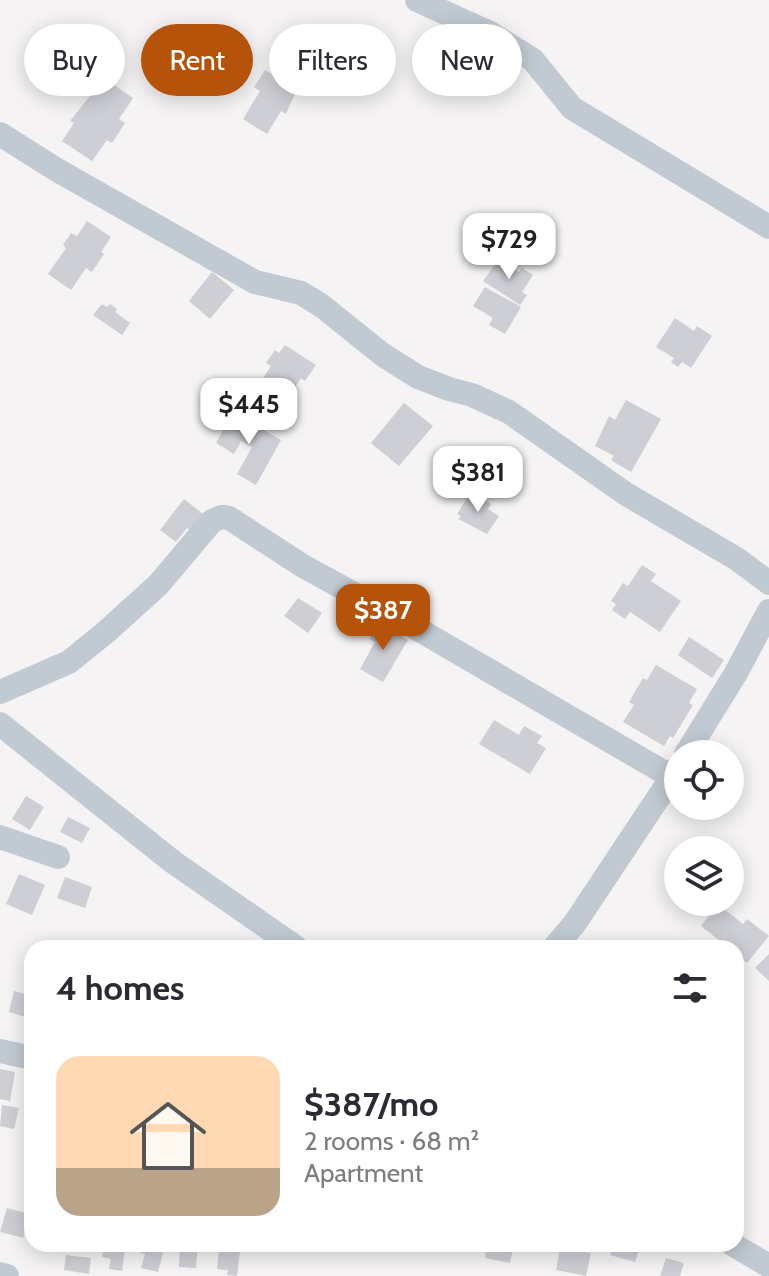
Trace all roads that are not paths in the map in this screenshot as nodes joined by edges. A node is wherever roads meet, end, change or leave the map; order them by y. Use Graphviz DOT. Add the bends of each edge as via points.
graph roads {
  1 [pos="417,0"];
  2 [pos="0,134"];
  3 [pos="769,227"];
  4 [pos="769,583"];
  5 [pos="769,611"];
  6 [pos="0,692"];
  7 [pos="0,724"];
  8 [pos="695,740"];
  9 [pos="664,766"];
  10 [pos="664,789"];
  11 [pos="0,837"];
  12 [pos="58,857"];
  13 [pos="285,940"];
  14 [pos="561,940"];
  15 [pos="0,1051"];
  16 [pos="24,1056"];
  17 [pos="744,1251"];
  18 [pos="769,1266"];
  19 [pos="0,1274"];
  20 [pos="7,1276"];
  1 -- 3 [label="street" via="490,33 533,60 572,108"];
  2 -- 4 [label="street" via="255,282 301,293 418,377 509,412 626,494"];
  5 -- 8 [label="street"];
  6 -- 9 [label="street" via="69,662 158,585 212,521 222,517"];
  7 -- 13 [label="street" via="173,862"];
  10 -- 14 [label="street"];
  11 -- 12 [label="street"];
  15 -- 16 [label="street"];
  17 -- 18 [label="street"];
  19 -- 20 [label="street"];
}
